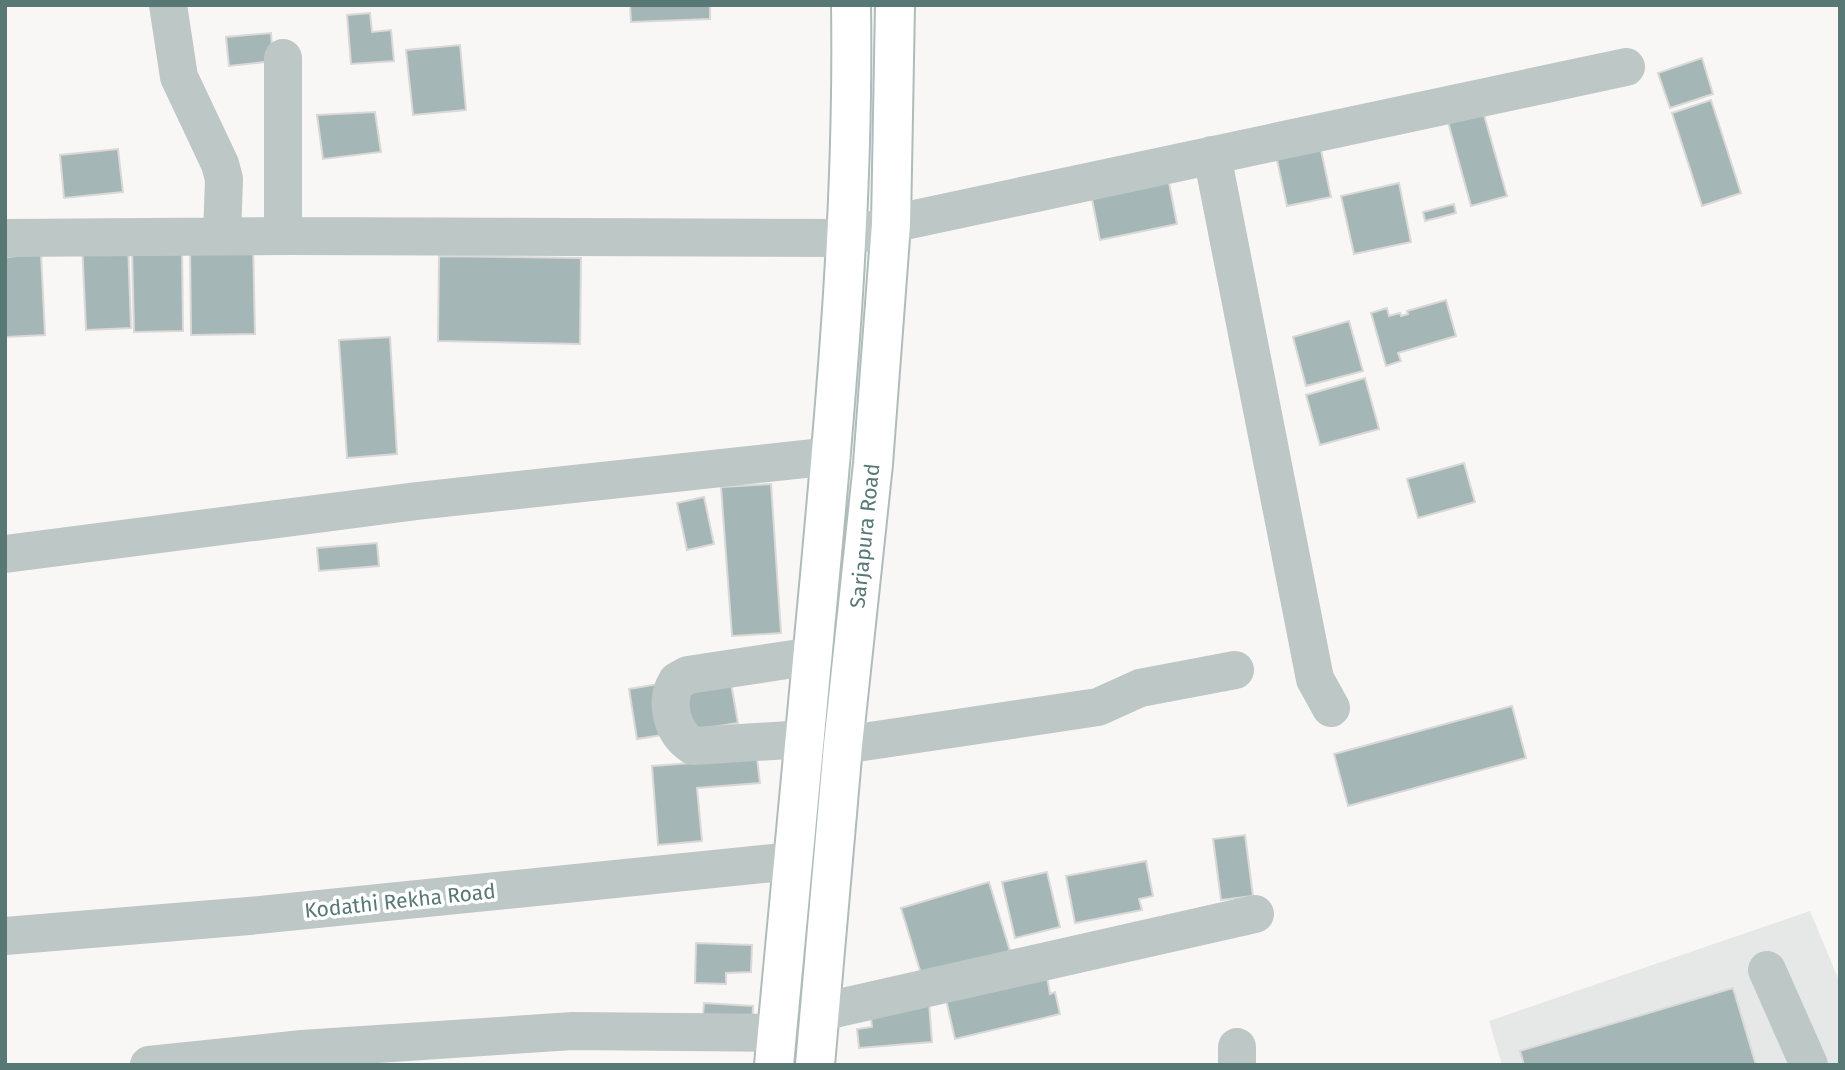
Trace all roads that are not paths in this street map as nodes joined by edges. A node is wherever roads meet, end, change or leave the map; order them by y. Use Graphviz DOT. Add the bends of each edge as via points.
graph roads {
  1 [pos="168,5"];
  2 [pos="851,5"];
  3 [pos="895,5"];
  4 [pos="283,58"];
  5 [pos="1626,67"];
  6 [pos="1212,155"];
  7 [pos="891,224"];
  8 [pos="222,236"];
  9 [pos="283,236"];
  10 [pos="5,238"];
  11 [pos="848,238"];
  12 [pos="832,456"];
  13 [pos="5,554"];
  14 [pos="813,656"];
  15 [pos="1235,670"];
  16 [pos="1331,709"];
  17 [pos="805,739"];
  18 [pos="843,745"];
  19 [pos="793,861"];
  20 [pos="1255,914"];
  21 [pos="5,936"];
  22 [pos="1767,970"];
  23 [pos="821,1012"];
  24 [pos="776,1049"];
  25 [pos="302,1057"];
  26 [pos="149,1065"];
  27 [pos="815,1065"];
  28 [pos="1808,1065"];
  1 -- 8 [label="street" via="179,77 224,178"];
  2 -- 11 [label="main road, Sarjapura Road"];
  3 -- 7 [label="main road, Sarjapura Road"];
  4 -- 9 [label="street"];
  5 -- 6 [label="street"];
  6 -- 7 [label="street"];
  6 -- 16 [label="street" via="1315,679"];
  7 -- 11 [label="street"];
  7 -- 18 [label="main road, Sarjapura Road" via="873,464"];
  8 -- 9 [label="street"];
  8 -- 10 [label="street"];
  9 -- 11 [label="street"];
  11 -- 12 [label="main road, Sarjapura Road"];
  12 -- 13 [label="street" via="417,501"];
  12 -- 14 [label="main road, Sarjapura Road"];
  14 -- 17 [label="main road, Sarjapura Road"];
  14 -- 17 [label="street" via="681,677 670,699 677,730 693,746"];
  15 -- 18 [label="street" via="1140,688 1098,707"];
  17 -- 19 [label="main road, Sarjapura Road"];
  18 -- 23 [label="main road, Sarjapura Road"];
  19 -- 21 [label="street, Kodathi Rekha Road"];
  19 -- 24 [label="main road, Sarjapura Road"];
  20 -- 23 [label="street"];
  22 -- 28 [label="street"];
  23 -- 27 [label="main road, Sarjapura Road"];
  24 -- 25 [label="street" via="573,1031"];
  25 -- 26 [label="street"];
}
